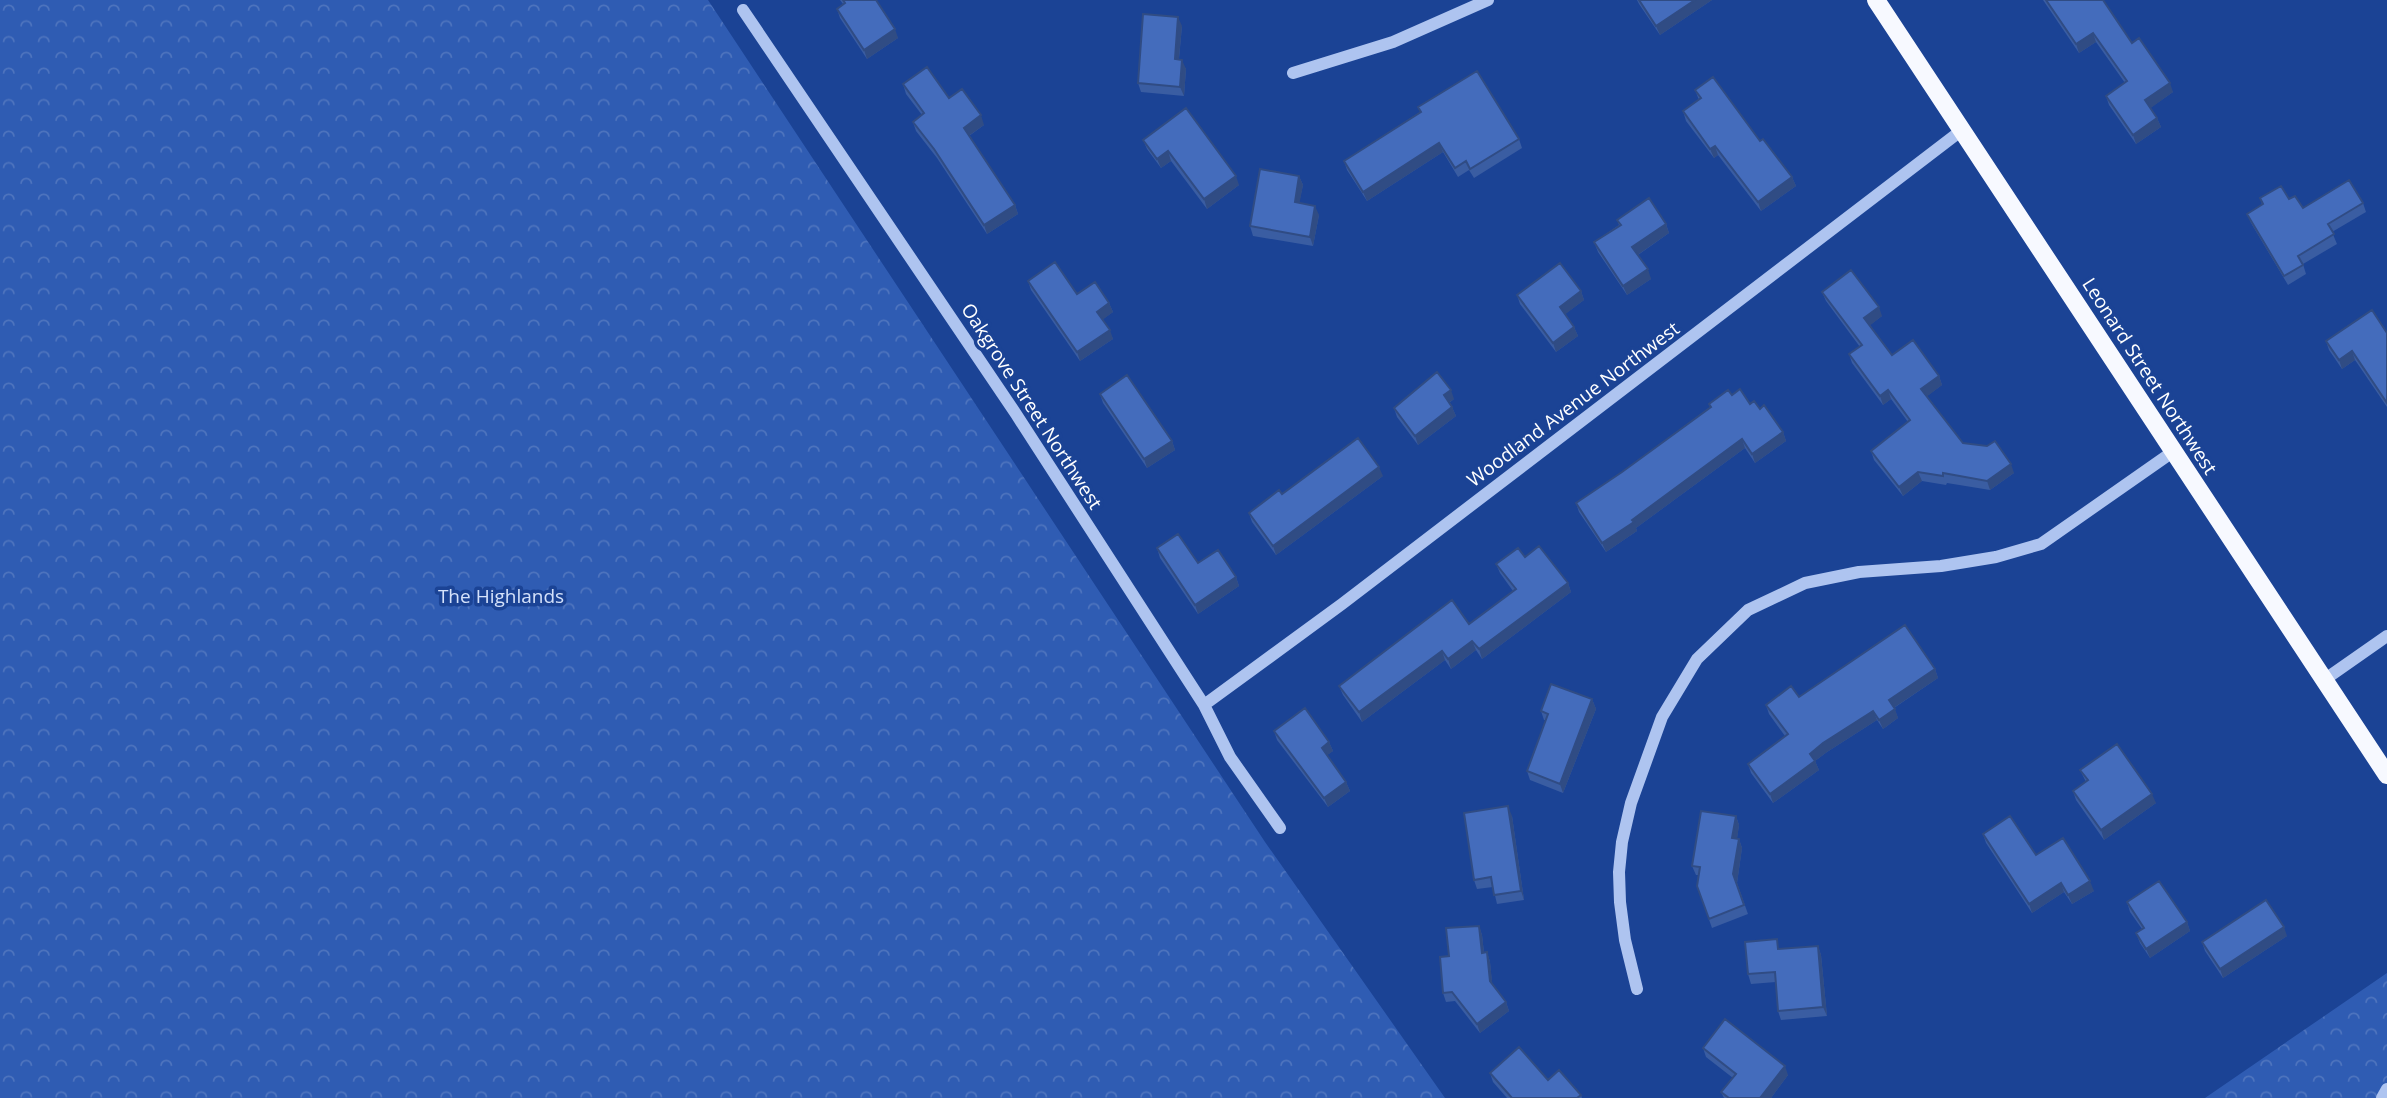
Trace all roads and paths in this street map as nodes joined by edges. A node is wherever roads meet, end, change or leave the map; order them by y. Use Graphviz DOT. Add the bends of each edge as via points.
graph roads {
  1 [pos="1488,0"];
  2 [pos="1876,0"];
  3 [pos="743,10"];
  4 [pos="1293,73"];
  5 [pos="1962,130"];
  6 [pos="2174,451"];
  7 [pos="2387,636"];
  8 [pos="2324,680"];
  9 [pos="1204,705"];
  10 [pos="2387,775"];
  11 [pos="1280,828"];
  12 [pos="1637,989"];
  13 [pos="2387,1089"];
  14 [pos="2382,1098"];
  1 -- 4 [label="street" via="1393,41"];
  2 -- 5 [label="main road, Leonard Street Northwest"];
  3 -- 9 [label="street, Oakgrove Street Northwest" via="1016,414"];
  5 -- 6 [label="main road, Leonard Street Northwest"];
  5 -- 9 [label="street, Woodland Avenue Northwest"];
  6 -- 8 [label="main road, Leonard Street Northwest"];
  6 -- 12 [label="street" via="2041,544 1996,557 1859,572 1805,583 1748,610 1697,659 1662,717 1622,842 1620,902"];
  7 -- 8 [label="street"];
  8 -- 10 [label="main road, Leonard Street Northwest"];
  9 -- 11 [label="street, Oakgrove Street Northwest" via="1230,757"];
  13 -- 14 [label="street"];
}
